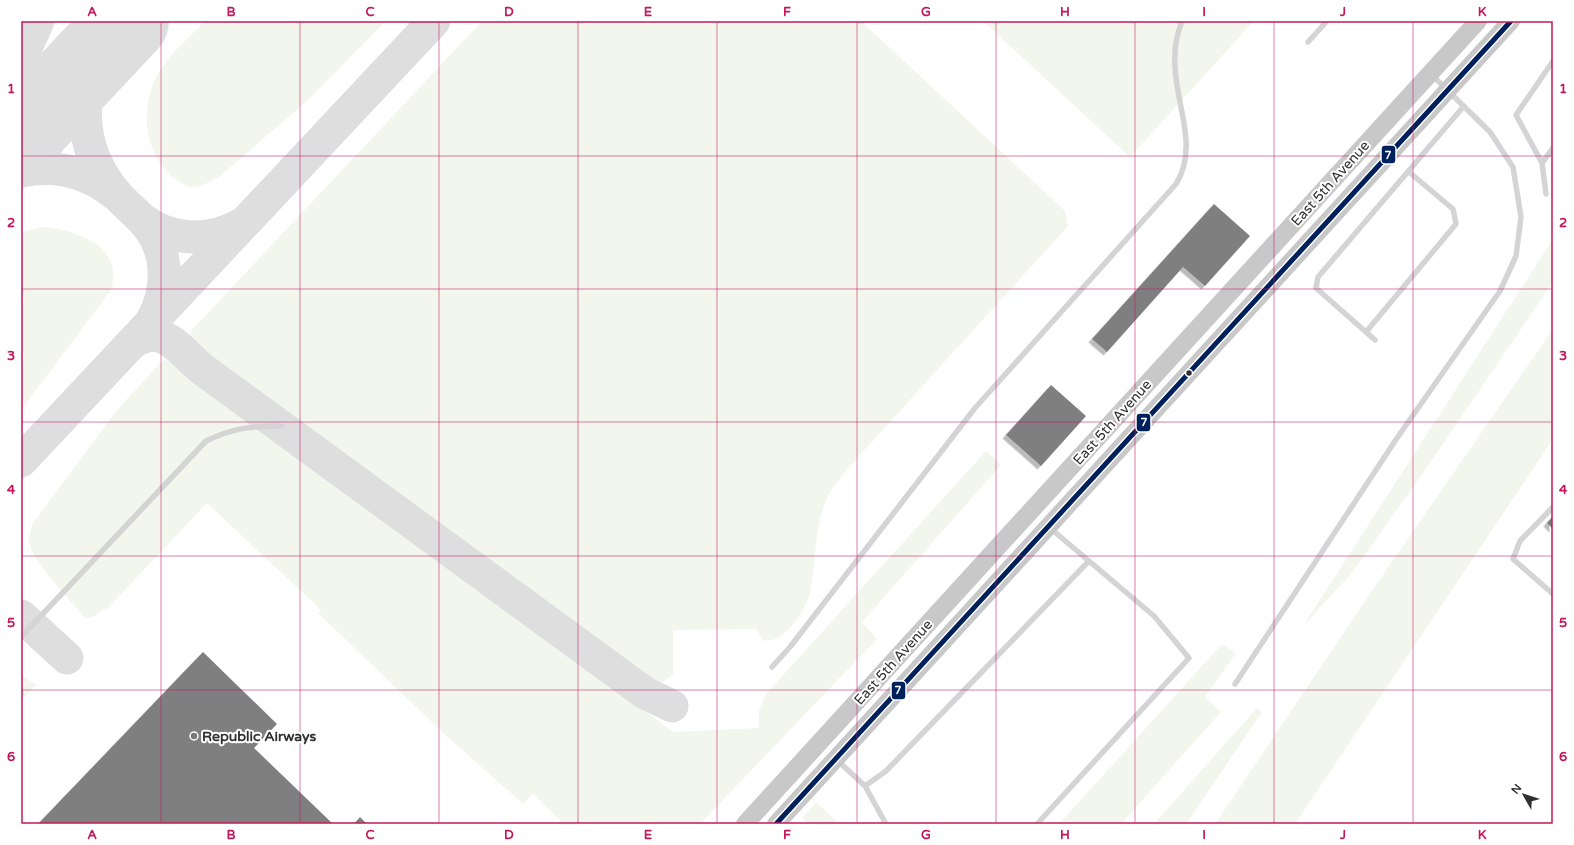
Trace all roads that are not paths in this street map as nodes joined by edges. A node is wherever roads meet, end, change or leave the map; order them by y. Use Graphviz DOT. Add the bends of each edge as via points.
graph roads {
  1 [pos="1182,21"];
  2 [pos="1327,21"];
  3 [pos="1478,21"];
  4 [pos="1511,21"];
  5 [pos="1308,42"];
  6 [pos="1553,61"];
  7 [pos="1430,74"];
  8 [pos="1448,90"];
  9 [pos="1464,106"];
  10 [pos="1553,148"];
  11 [pos="1542,163"];
  12 [pos="1409,172"];
  13 [pos="1546,194"];
  14 [pos="1366,332"];
  15 [pos="1375,340"];
  16 [pos="281,426"];
  17 [pos="1553,507"];
  18 [pos="1049,526"];
  19 [pos="1089,561"];
  20 [pos="1553,594"];
  21 [pos="21,637"];
  22 [pos="772,667"];
  23 [pos="1235,684"];
  24 [pos="836,759"];
  25 [pos="865,786"];
  26 [pos="745,824"];
  27 [pos="776,824"];
  28 [pos="886,824"];
  29 [pos="1037,824"];
  1 -- 22 [label="lane" via="1176,37 1174,67 1186,139 1186,166 1176,184 975,408"];
  2 -- 5 [label="lane"];
  3 -- 7 [label="main road, East 5th Avenue"];
  4 -- 8 [label="main road, East 5th Avenue"];
  6 -- 11 [label="lane" via="1516,115"];
  7 -- 8 [label="lane"];
  7 -- 26 [label="main road, East 5th Avenue" via="1188,344"];
  8 -- 9 [label="lane"];
  8 -- 18 [label="main road, East 5th Avenue" via="1200,358"];
  9 -- 12 [label="lane"];
  9 -- 23 [label="lane" via="1490,132 1513,167 1521,217 1516,256 1500,291 1394,441"];
  10 -- 11 [label="lane"];
  11 -- 13 [label="lane"];
  12 -- 14 [label="lane" via="1452,208 1456,224"];
  12 -- 14 [label="lane" via="1318,277 1316,288"];
  14 -- 15 [label="lane"];
  16 -- 21 [label="lane" via="229,430 206,441"];
  17 -- 20 [label="lane" via="1520,541 1513,559"];
  18 -- 19 [label="lane"];
  18 -- 24 [label="main road, East 5th Avenue"];
  19 -- 25 [label="lane" via="886,771"];
  19 -- 29 [label="lane" via="1154,616 1189,658"];
  24 -- 25 [label="lane"];
  24 -- 27 [label="main road, East 5th Avenue"];
  25 -- 28 [label="lane"];
}
